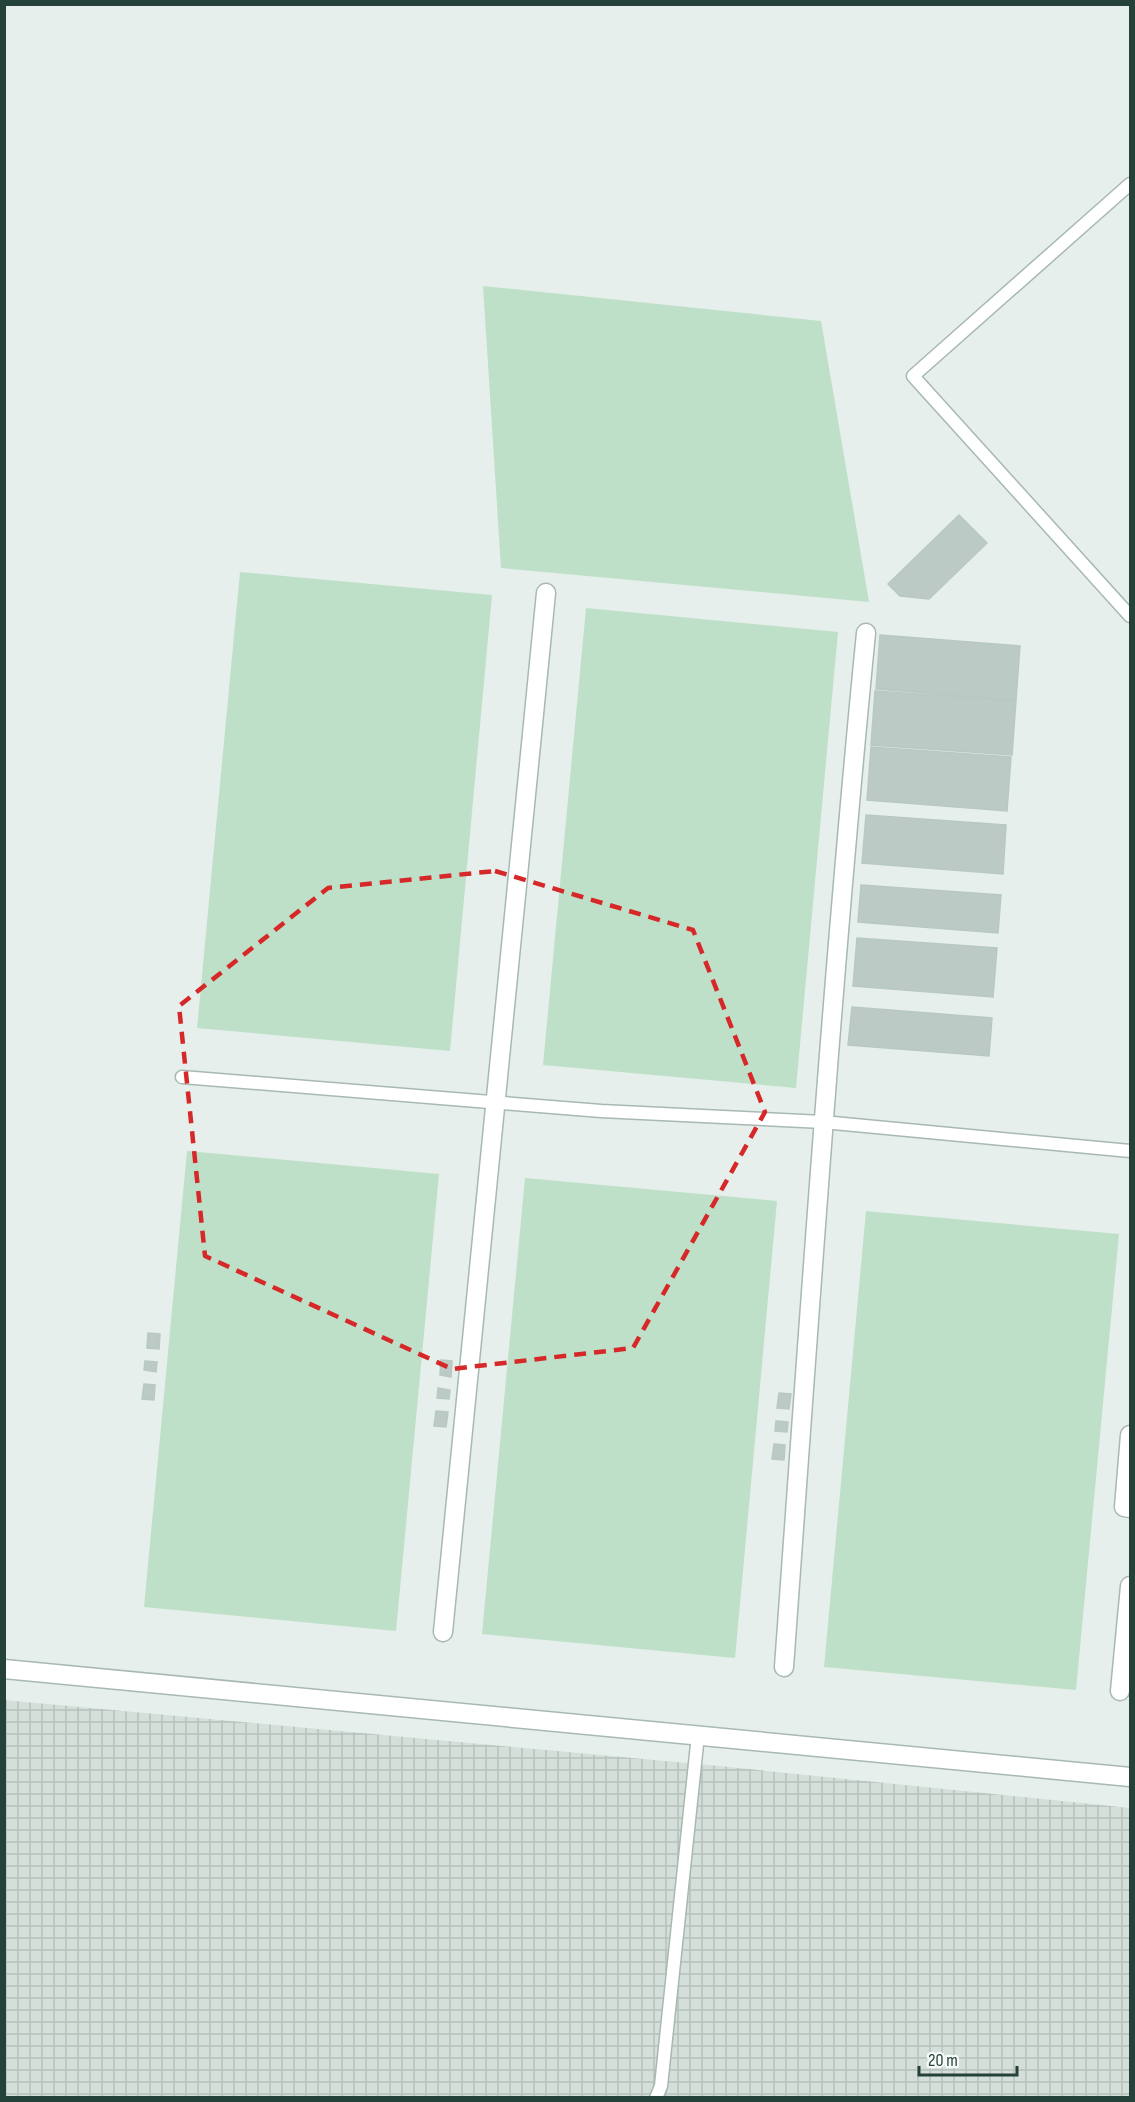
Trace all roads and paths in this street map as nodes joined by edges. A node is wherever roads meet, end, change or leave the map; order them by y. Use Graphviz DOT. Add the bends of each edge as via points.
graph roads {
  1 [pos="1131,184"];
  2 [pos="546,593"];
  3 [pos="1131,616"];
  4 [pos="866,633"];
  5 [pos="182,1077"];
  6 [pos="496,1102"];
  7 [pos="823,1122"];
  8 [pos="1131,1151"];
  9 [pos="1131,1435"];
  10 [pos="1131,1508"];
  11 [pos="1131,1586"];
  12 [pos="443,1632"];
  13 [pos="784,1667"];
  14 [pos="4,1670"];
  15 [pos="1120,1691"];
  16 [pos="698,1736"];
  17 [pos="1131,1777"];
  18 [pos="656,2097"];
  1 -- 3 [label="lane" via="913,376"];
  2 -- 6 [label="street"];
  4 -- 7 [label="street"];
  5 -- 6 [label="lane"];
  6 -- 7 [label="lane"];
  6 -- 12 [label="street"];
  7 -- 8 [label="lane"];
  7 -- 13 [label="street"];
  9 -- 10 [label="street" via="1124,1507"];
  11 -- 15 [label="street"];
  14 -- 16 [label="street"];
  16 -- 17 [label="street"];
  16 -- 18 [label="lane" via="661,2086"];
}
